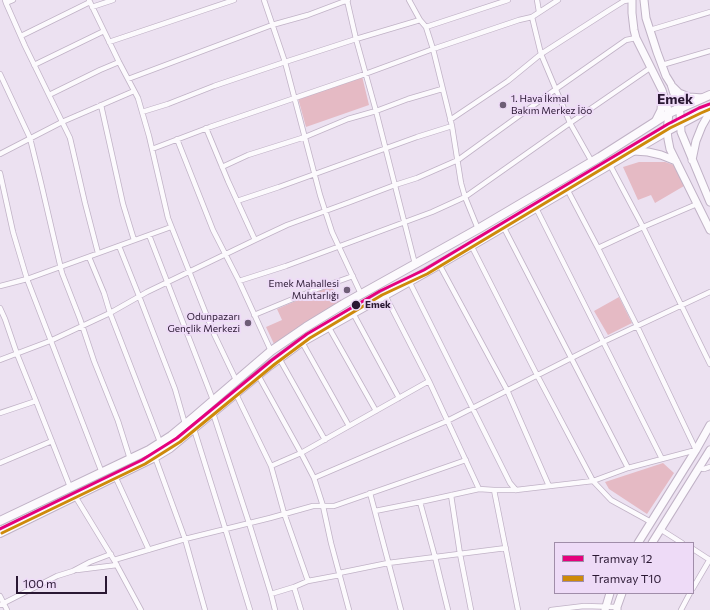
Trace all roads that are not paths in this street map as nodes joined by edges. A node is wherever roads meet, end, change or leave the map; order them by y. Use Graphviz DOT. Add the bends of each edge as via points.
graph roads {
  1 [pos="13,0"];
  2 [pos="113,0"];
  3 [pos="234,0"];
  4 [pos="264,0"];
  5 [pos="347,0"];
  6 [pos="409,0"];
  7 [pos="508,0"];
  8 [pos="537,0"];
  9 [pos="558,0"];
  10 [pos="631,0"];
  11 [pos="644,0"];
  12 [pos="6,1"];
  13 [pos="89,1"];
  14 [pos="92,7"];
  15 [pos="539,12"];
  16 [pos="710,12"];
  17 [pos="532,17"];
  18 [pos="420,20"];
  19 [pos="272,25"];
  20 [pos="426,27"];
  21 [pos="650,30"];
  22 [pos="104,31"];
  23 [pos="21,36"];
  24 [pos="636,38"];
  25 [pos="356,39"];
  26 [pos="109,42"];
  27 [pos="432,49"];
  28 [pos="710,51"];
  29 [pos="541,54"];
  30 [pos="119,62"];
  31 [pos="285,62"];
  32 [pos="662,64"];
  33 [pos="34,65"];
  34 [pos="650,68"];
  35 [pos="0,74"];
  36 [pos="366,74"];
  37 [pos="128,79"];
  38 [pos="671,84"];
  39 [pos="442,89"];
  40 [pos="556,89"];
  41 [pos="662,90"];
  42 [pos="134,91"];
  43 [pos="49,94"];
  44 [pos="707,97"];
  45 [pos="293,98"];
  46 [pos="101,105"];
  47 [pos="710,108"];
  48 [pos="679,109"];
  49 [pos="376,111"];
  50 [pos="142,112"];
  51 [pos="710,112"];
  52 [pos="669,113"];
  53 [pos="450,120"];
  54 [pos="62,122"];
  55 [pos="570,123"];
  56 [pos="654,123"];
  57 [pos="680,124"];
  58 [pos="452,126"];
  59 [pos="206,128"];
  60 [pos="667,131"];
  61 [pos="305,137"];
  62 [pos="30,138"];
  63 [pos="177,139"];
  64 [pos="385,148"];
  65 [pos="152,149"];
  66 [pos="634,151"];
  67 [pos="0,154"];
  68 [pos="458,160"];
  69 [pos="692,160"];
  70 [pos="676,161"];
  71 [pos="592,162"];
  72 [pos="610,164"];
  73 [pos="222,166"];
  74 [pos="0,173"];
  75 [pos="314,174"];
  76 [pos="395,185"];
  77 [pos="567,189"];
  78 [pos="465,197"];
  79 [pos="237,201"];
  80 [pos="710,202"];
  81 [pos="697,204"];
  82 [pos="536,208"];
  83 [pos="325,211"];
  84 [pos="404,223"];
  85 [pos="503,226"];
  86 [pos="171,227"];
  87 [pos="643,227"];
  88 [pos="478,229"];
  89 [pos="710,230"];
  90 [pos="149,235"];
  91 [pos="134,240"];
  92 [pos="255,240"];
  93 [pos="471,245"];
  94 [pos="119,246"];
  95 [pos="338,246"];
  96 [pos="598,248"];
  97 [pos="98,254"];
  98 [pos="224,254"];
  99 [pos="89,257"];
  100 [pos="415,264"];
  101 [pos="439,264"];
  102 [pos="60,267"];
  103 [pos="189,272"];
  104 [pos="353,276"];
  105 [pos="27,279"];
  106 [pos="239,281"];
  107 [pos="408,281"];
  108 [pos="168,282"];
  109 [pos="0,286"];
  110 [pos="710,292"];
  111 [pos="362,294"];
  112 [pos="385,295"];
  113 [pos="139,296"];
  114 [pos="682,306"];
  115 [pos="0,308"];
  116 [pos="353,313"];
  117 [pos="110,314"];
  118 [pos="254,315"];
  119 [pos="82,326"];
  120 [pos="328,326"];
  121 [pos="637,326"];
  122 [pos="50,341"];
  123 [pos="302,342"];
  124 [pos="603,342"];
  125 [pos="271,351"];
  126 [pos="17,354"];
  127 [pos="279,358"];
  128 [pos="572,358"];
  129 [pos="0,360"];
  130 [pos="710,364"];
  131 [pos="258,375"];
  132 [pos="537,375"];
  133 [pos="236,380"];
  134 [pos="429,381"];
  135 [pos="507,390"];
  136 [pos="236,394"];
  137 [pos="399,398"];
  138 [pos="213,400"];
  139 [pos="36,401"];
  140 [pos="472,408"];
  141 [pos="376,411"];
  142 [pos="213,412"];
  143 [pos="0,413"];
  144 [pos="447,421"];
  145 [pos="185,424"];
  146 [pos="710,425"];
  147 [pos="349,426"];
  148 [pos="194,429"];
  149 [pos="325,440"];
  150 [pos="52,441"];
  151 [pos="160,442"];
  152 [pos="696,450"];
  153 [pos="710,450"];
  154 [pos="301,453"];
  155 [pos="155,457"];
  156 [pos="130,459"];
  157 [pos="662,459"];
  158 [pos="466,460"];
  159 [pos="0,463"];
  160 [pos="271,466"];
  161 [pos="710,467"];
  162 [pos="628,468"];
  163 [pos="699,468"];
  164 [pos="102,472"];
  165 [pos="115,476"];
  166 [pos="314,478"];
  167 [pos="594,481"];
  168 [pos="549,486"];
  169 [pos="70,487"];
  170 [pos="479,489"];
  171 [pos="494,490"];
  172 [pos="516,490"];
  173 [pos="370,493"];
  174 [pos="451,495"];
  175 [pos="75,496"];
  176 [pos="420,502"];
  177 [pos="323,506"];
  178 [pos="375,511"];
  179 [pos="284,513"];
  180 [pos="0,521"];
  181 [pos="650,522"];
  182 [pos="249,523"];
  183 [pos="225,528"];
  184 [pos="660,529"];
  185 [pos="0,532"];
  186 [pos="185,538"];
  187 [pos="639,542"];
  188 [pos="653,542"];
  189 [pos="680,542"];
  190 [pos="506,548"];
  191 [pos="149,550"];
  192 [pos="694,551"];
  193 [pos="110,554"];
  194 [pos="460,554"];
  195 [pos="435,557"];
  196 [pos="710,559"];
  197 [pos="116,563"];
  198 [pos="388,563"];
  199 [pos="74,571"];
  200 [pos="339,574"];
  201 [pos="308,581"];
  202 [pos="694,586"];
  203 [pos="294,587"];
  204 [pos="271,594"];
  205 [pos="610,594"];
  206 [pos="622,594"];
  207 [pos="689,594"];
  208 [pos="0,596"];
  209 [pos="2,604"];
  210 [pos="606,608"];
  211 [pos="617,608"];
  212 [pos="6,610"];
  213 [pos="141,610"];
  214 [pos="205,610"];
  215 [pos="250,610"];
  216 [pos="275,610"];
  217 [pos="301,610"];
  218 [pos="349,610"];
  219 [pos="401,610"];
  220 [pos="448,610"];
  221 [pos="471,610"];
  222 [pos="518,610"];
  223 [pos="551,610"];
  224 [pos="681,610"];
  1 -- 12 [label="street"];
  2 -- 14 [label="street"];
  3 -- 26 [label="street"];
  4 -- 19 [label="street"];
  5 -- 19 [label="street"];
  5 -- 25 [label="street"];
  6 -- 18 [label="street"];
  7 -- 20 [label="street"];
  8 -- 15 [label="street"];
  9 -- 15 [label="street"];
  10 -- 24 [label="main road"];
  10 -- 29 [label="street" via="624,1"];
  11 -- 21 [label="main road"];
  12 -- 23 [label="street"];
  13 -- 14 [label="street"];
  13 -- 23 [label="street"];
  14 -- 22 [label="street"];
  15 -- 17 [label="street"];
  16 -- 21 [label="street"];
  17 -- 27 [label="street"];
  17 -- 29 [label="street"];
  18 -- 20 [label="street"];
  18 -- 25 [label="street"];
  19 -- 31 [label="street"];
  19 -- 37 [label="street"];
  20 -- 27 [label="street"];
  21 -- 32 [label="main road"];
  22 -- 26 [label="street"];
  22 -- 33 [label="street"];
  23 -- 33 [label="street"];
  24 -- 34 [label="main road"];
  24 -- 40 [label="street" via="626,40"];
  25 -- 31 [label="street"];
  25 -- 36 [label="street"];
  26 -- 30 [label="street"];
  27 -- 36 [label="street"];
  27 -- 39 [label="street"];
  28 -- 32 [label="street"];
  29 -- 40 [label="street"];
  29 -- 53 [label="street" via="508,81"];
  30 -- 37 [label="street"];
  30 -- 43 [label="street"];
  31 -- 45 [label="street"];
  31 -- 50 [label="street"];
  32 -- 38 [label="main road"];
  33 -- 43 [label="street"];
  34 -- 41 [label="main road"];
  34 -- 55 [label="street"];
  35 -- 62 [label="street"];
  36 -- 45 [label="street"];
  36 -- 49 [label="street"];
  37 -- 42 [label="street"];
  38 -- 44 [label="main road" via="679,93 689,97"];
  38 -- 48 [label="main road"];
  39 -- 49 [label="street"];
  39 -- 53 [label="street"];
  40 -- 55 [label="street"];
  40 -- 68 [label="street"];
  41 -- 52 [label="main road"];
  41 -- 56 [label="main road" via="661,110"];
  42 -- 46 [label="street"];
  42 -- 50 [label="street"];
  43 -- 54 [label="street"];
  44 -- 48 [label="main road"];
  45 -- 59 [label="street"];
  45 -- 61 [label="street"];
  46 -- 54 [label="street"];
  46 -- 91 [label="street" via="123,204"];
  47 -- 57 [label="main road"];
  48 -- 52 [label="main road"];
  48 -- 57 [label="main road"];
  49 -- 61 [label="street" via="348,119"];
  49 -- 64 [label="street"];
  50 -- 65 [label="street"];
  51 -- 69 [label="main road" via="696,141"];
  52 -- 56 [label="main road"];
  52 -- 60 [label="main road"];
  53 -- 58 [label="street"];
  54 -- 62 [label="street"];
  54 -- 97 [label="street" via="70,138"];
  55 -- 71 [label="street"];
  55 -- 78 [label="street"];
  56 -- 71 [label="main road"];
  57 -- 60 [label="main road"];
  57 -- 69 [label="main road"];
  58 -- 64 [label="street"];
  58 -- 68 [label="street"];
  59 -- 63 [label="street"];
  59 -- 73 [label="street"];
  60 -- 66 [label="main road"];
  60 -- 70 [label="main road" via="670,149"];
  61 -- 73 [label="street"];
  61 -- 75 [label="street"];
  62 -- 67 [label="street"];
  62 -- 102 [label="street"];
  63 -- 65 [label="street"];
  63 -- 98 [label="street"];
  64 -- 75 [label="street"];
  64 -- 76 [label="street"];
  65 -- 86 [label="street"];
  66 -- 70 [label="main road" via="661,155"];
  66 -- 72 [label="main road"];
  68 -- 76 [label="street"];
  68 -- 78 [label="street"];
  69 -- 80 [label="main road"];
  70 -- 81 [label="main road"];
  71 -- 88 [label="main road"];
  72 -- 77 [label="main road"];
  72 -- 87 [label="street"];
  73 -- 79 [label="street"];
  74 -- 105 [label="street"];
  75 -- 79 [label="street"];
  75 -- 83 [label="street"];
  76 -- 83 [label="street"];
  76 -- 84 [label="street"];
  77 -- 82 [label="main road"];
  77 -- 96 [label="street"];
  78 -- 84 [label="street"];
  78 -- 88 [label="street"];
  79 -- 92 [label="street"];
  81 -- 87 [label="street"];
  81 -- 89 [label="main road"];
  82 -- 85 [label="main road"];
  82 -- 124 [label="street"];
  83 -- 92 [label="street"];
  83 -- 95 [label="street"];
  84 -- 95 [label="street"];
  84 -- 100 [label="street"];
  85 -- 93 [label="main road"];
  85 -- 128 [label="street"];
  86 -- 90 [label="street"];
  86 -- 103 [label="street"];
  87 -- 96 [label="street"];
  87 -- 114 [label="street"];
  88 -- 100 [label="main road"];
  90 -- 91 [label="street"];
  90 -- 108 [label="street"];
  91 -- 94 [label="street"];
  92 -- 98 [label="street"];
  93 -- 101 [label="main road"];
  93 -- 132 [label="street"];
  94 -- 97 [label="street"];
  94 -- 113 [label="street"];
  95 -- 104 [label="street"];
  95 -- 106 [label="street"];
  96 -- 121 [label="street"];
  97 -- 99 [label="street"];
  98 -- 103 [label="street"];
  98 -- 106 [label="street"];
  99 -- 102 [label="street"];
  99 -- 117 [label="street"];
  100 -- 111 [label="main road"];
  101 -- 107 [label="main road"];
  101 -- 135 [label="street"];
  102 -- 105 [label="street"];
  102 -- 119 [label="street"];
  103 -- 108 [label="street"];
  103 -- 133 [label="street"];
  104 -- 111 [label="street"];
  104 -- 118 [label="street"];
  105 -- 109 [label="street"];
  105 -- 122 [label="street"];
  106 -- 118 [label="street"];
  107 -- 112 [label="main road"];
  107 -- 140 [label="street"];
  108 -- 113 [label="street"];
  108 -- 138 [label="street"];
  110 -- 114 [label="street"];
  111 -- 125 [label="main road"];
  112 -- 116 [label="main road"];
  112 -- 134 [label="street"];
  113 -- 117 [label="street"];
  113 -- 145 [label="street" via="175,389"];
  114 -- 121 [label="street"];
  114 -- 130 [label="street"];
  115 -- 126 [label="street"];
  116 -- 120 [label="main road"];
  116 -- 137 [label="street"];
  117 -- 119 [label="street"];
  117 -- 151 [label="street"];
  118 -- 125 [label="street"];
  119 -- 122 [label="street"];
  119 -- 156 [label="street"];
  120 -- 123 [label="main road"];
  120 -- 141 [label="street"];
  121 -- 124 [label="street"];
  121 -- 152 [label="street"];
  122 -- 126 [label="street"];
  122 -- 164 [label="street"];
  123 -- 127 [label="main road"];
  123 -- 147 [label="street"];
  124 -- 128 [label="street"];
  124 -- 157 [label="street"];
  125 -- 133 [label="main road"];
  126 -- 129 [label="street"];
  126 -- 139 [label="street"];
  127 -- 131 [label="main road"];
  127 -- 149 [label="street"];
  128 -- 132 [label="street"];
  128 -- 162 [label="street"];
  131 -- 136 [label="main road"];
  131 -- 154 [label="street"];
  132 -- 135 [label="street"];
  132 -- 167 [label="street"];
  133 -- 138 [label="main road"];
  134 -- 137 [label="street"];
  134 -- 144 [label="street"];
  135 -- 140 [label="street"];
  135 -- 168 [label="street"];
  136 -- 142 [label="main road"];
  136 -- 160 [label="street"];
  137 -- 141 [label="street"];
  138 -- 145 [label="main road"];
  139 -- 143 [label="street"];
  139 -- 150 [label="street"];
  140 -- 144 [label="street"];
  140 -- 172 [label="street"];
  141 -- 147 [label="street"];
  142 -- 148 [label="main road"];
  142 -- 182 [label="street"];
  144 -- 158 [label="street"];
  144 -- 166 [label="street"];
  145 -- 151 [label="main road"];
  146 -- 152 [label="main road"];
  147 -- 149 [label="street"];
  148 -- 155 [label="main road"];
  148 -- 183 [label="street"];
  149 -- 154 [label="street"];
  150 -- 159 [label="street"];
  150 -- 169 [label="street"];
  151 -- 156 [label="main road"];
  152 -- 157 [label="street"];
  152 -- 181 [label="main road"];
  153 -- 163 [label="main road"];
  154 -- 160 [label="street"];
  154 -- 166 [label="street"];
  155 -- 165 [label="main road"];
  155 -- 186 [label="street"];
  156 -- 164 [label="main road"];
  157 -- 162 [label="street"];
  158 -- 170 [label="street"];
  158 -- 173 [label="street"];
  160 -- 179 [label="street"];
  161 -- 163 [label="street"];
  162 -- 167 [label="street"];
  163 -- 184 [label="main road"];
  164 -- 169 [label="main road"];
  165 -- 175 [label="main road"];
  165 -- 191 [label="street"];
  166 -- 177 [label="street"];
  167 -- 168 [label="street"];
  167 -- 181 [label="street" via="611,500"];
  168 -- 172 [label="street"];
  169 -- 180 [label="main road"];
  170 -- 171 [label="street"];
  170 -- 174 [label="street"];
  171 -- 172 [label="street"];
  171 -- 190 [label="street"];
  173 -- 177 [label="street" via="334,506"];
  173 -- 178 [label="street"];
  174 -- 176 [label="street"];
  174 -- 194 [label="street"];
  175 -- 185 [label="main road"];
  175 -- 193 [label="street"];
  176 -- 178 [label="street"];
  176 -- 195 [label="street"];
  177 -- 179 [label="street"];
  177 -- 200 [label="street"];
  178 -- 198 [label="street"];
  179 -- 182 [label="street"];
  179 -- 201 [label="street"];
  181 -- 187 [label="main road"];
  182 -- 183 [label="street"];
  182 -- 204 [label="street"];
  183 -- 186 [label="street"];
  183 -- 215 [label="street"];
  184 -- 188 [label="main road"];
  184 -- 189 [label="street"];
  186 -- 191 [label="street"];
  186 -- 214 [label="street"];
  190 -- 194 [label="street"];
  190 -- 222 [label="street"];
  191 -- 197 [label="street"];
  192 -- 196 [label="street"];
  193 -- 197 [label="street"];
  193 -- 199 [label="street"];
  194 -- 195 [label="street"];
  194 -- 221 [label="street"];
  195 -- 198 [label="street"];
  195 -- 220 [label="street"];
  196 -- 202 [label="street"];
  197 -- 199 [label="street"];
  197 -- 213 [label="street"];
  198 -- 200 [label="street"];
  198 -- 219 [label="street"];
  199 -- 209 [label="street" via="57,576"];
  200 -- 201 [label="street"];
  200 -- 218 [label="street"];
  201 -- 203 [label="street"];
  203 -- 204 [label="street"];
  203 -- 217 [label="street"];
  204 -- 216 [label="street"];
  205 -- 210 [label="main road"];
  206 -- 211 [label="main road"];
  207 -- 224 [label="street"];
  208 -- 209 [label="street"];
  209 -- 212 [label="street"];
  210 -- 211 [label="street"];
  210 -- 223 [label="street" via="584,606"];
}
